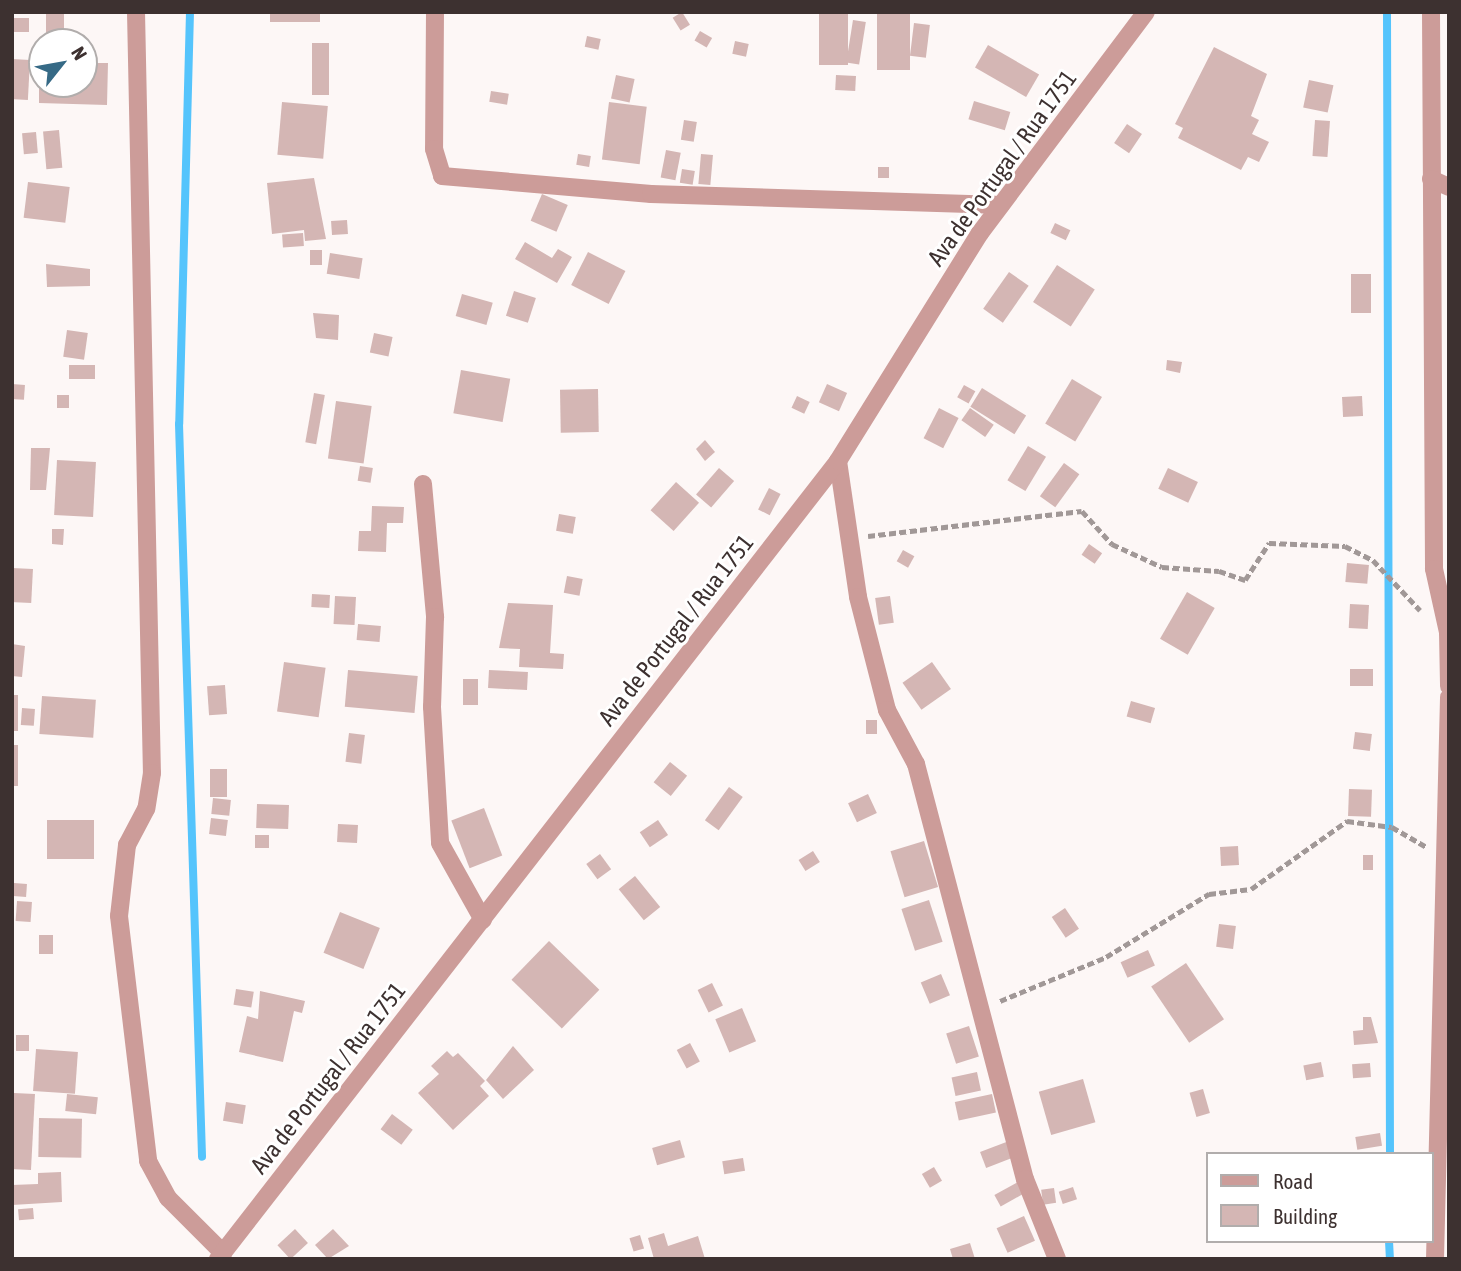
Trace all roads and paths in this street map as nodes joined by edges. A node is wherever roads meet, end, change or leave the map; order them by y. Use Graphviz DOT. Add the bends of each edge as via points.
graph roads {
  1 [pos="136,12"];
  2 [pos="435,12"];
  3 [pos="1146,12"];
  4 [pos="1431,12"];
  5 [pos="1431,180"];
  6 [pos="1449,187"];
  7 [pos="1001,205"];
  8 [pos="838,461"];
  9 [pos="423,484"];
  10 [pos="850,538"];
  11 [pos="1448,636"];
  12 [pos="1449,685"];
  13 [pos="1449,696"];
  14 [pos="1448,857"];
  15 [pos="483,920"];
  16 [pos="983,1008"];
  17 [pos="1443,1157"];
  18 [pos="220,1256"];
  19 [pos="1057,1259"];
  20 [pos="1435,1259"];
  1 -- 18 [label="street" via="140,406 152,773 146,808 127,845 119,916 148,1161 168,1198"];
  2 -- 7 [label="street" via="434,149 442,176 651,194"];
  3 -- 7 [label="street, Ava de Portugal / Rua 1751"];
  4 -- 5 [label="street"];
  5 -- 6 [label="street"];
  5 -- 11 [label="street" via="1434,569"];
  7 -- 8 [label="street, Ava de Portugal / Rua 1751"];
  8 -- 10 [label="street"];
  8 -- 15 [label="street, Ava de Portugal / Rua 1751"];
  9 -- 15 [label="street" via="436,617 432,707 440,843"];
  10 -- 11 [label="path" via="1082,511 1112,544 1162,567 1219,571 1245,580 1269,543 1345,546 1373,560"];
  10 -- 16 [label="street" via="887,710 916,764"];
  11 -- 12 [label="street"];
  13 -- 14 [label="street"];
  14 -- 16 [label="path" via="1392,827 1347,821 1251,889 1209,894 1106,957"];
  14 -- 17 [label="street"];
  15 -- 18 [label="street, Ava de Portugal / Rua 1751"];
  16 -- 19 [label="street" via="1024,1179"];
  17 -- 20 [label="street"];
}
